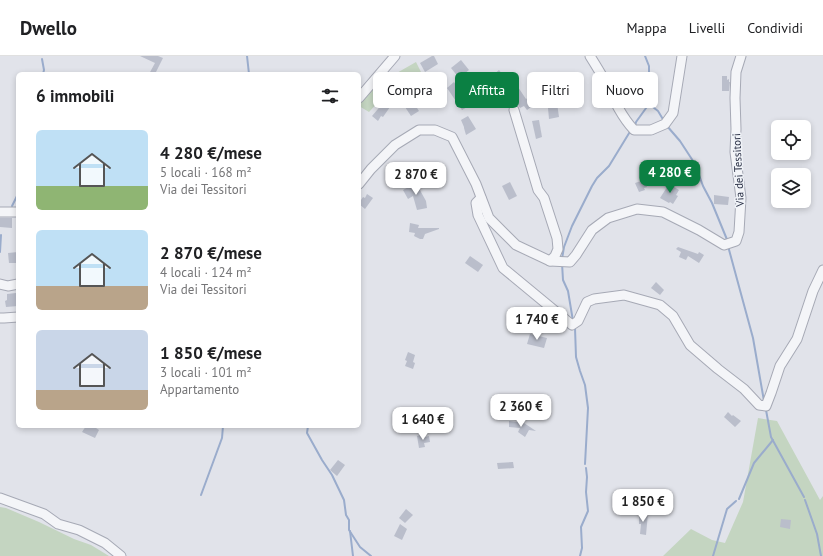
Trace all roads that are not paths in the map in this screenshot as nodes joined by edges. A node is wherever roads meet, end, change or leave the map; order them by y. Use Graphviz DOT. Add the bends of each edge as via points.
graph roads {
  1 [pos="395,56"];
  2 [pos="590,56"];
  3 [pos="682,56"];
  4 [pos="741,56"];
  5 [pos="361,96"];
  6 [pos="514,110"];
  7 [pos="361,181"];
  8 [pos="481,198"];
  9 [pos="0,212"];
  10 [pos="16,212"];
  11 [pos="550,261"];
  12 [pos="823,270"];
  13 [pos="0,284"];
  14 [pos="16,284"];
  15 [pos="16,317"];
  16 [pos="0,318"];
  17 [pos="0,498"];
  18 [pos="121,556"];
  1 -- 5 [label="street"];
  2 -- 3 [label="street" via="617,106 634,130 651,130 665,124 673,114"];
  4 -- 11 [label="street, Via dei Tessitori" via="736,72 735,98 735,152 741,198 736,241 724,245 663,212 637,209 608,218 592,230 570,262"];
  6 -- 11 [label="street" via="538,190 544,198 557,238 558,249"];
  7 -- 8 [label="street, Via dei Tessitori" via="395,145 419,130 435,130 452,137"];
  8 -- 11 [label="street, Via dei Tessitori" via="489,218 516,245"];
  8 -- 12 [label="street" via="476,203 478,215 503,268 572,325 578,321 587,302 594,299 624,295 660,305 673,316 690,345 744,388 759,405 766,406 780,366 797,339"];
  9 -- 10 [label="street"];
  13 -- 14 [label="street"];
  15 -- 16 [label="street"];
  17 -- 18 [label="street" via="44,514 58,524 79,530 105,543"];
}
